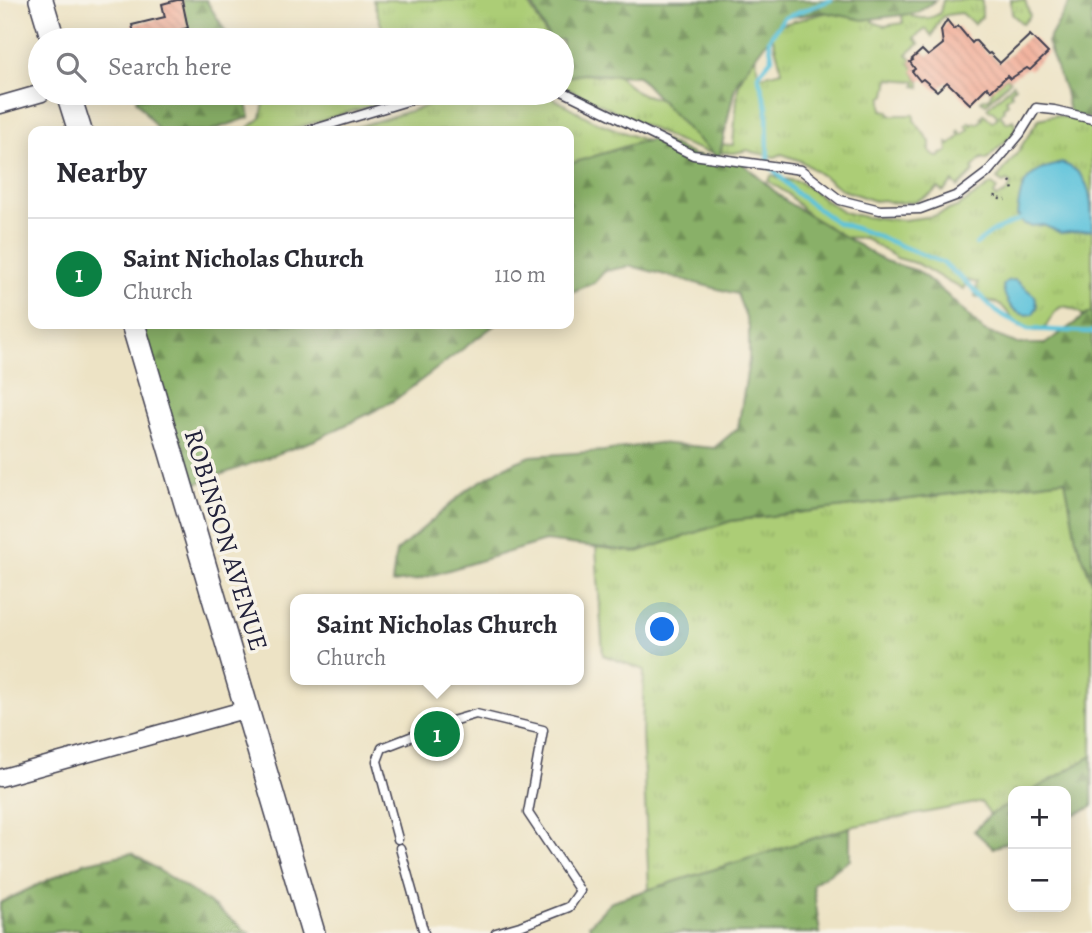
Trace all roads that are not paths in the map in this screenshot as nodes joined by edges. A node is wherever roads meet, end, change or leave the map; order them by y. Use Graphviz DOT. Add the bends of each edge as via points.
graph roads {
  1 [pos="41,0"];
  2 [pos="49,28"];
  3 [pos="28,97"];
  4 [pos="574,97"];
  5 [pos="0,105"];
  6 [pos="71,105"];
  7 [pos="395,105"];
  8 [pos="1092,119"];
  9 [pos="78,126"];
  10 [pos="325,126"];
  11 [pos="134,329"];
  12 [pos="247,709"];
  13 [pos="0,778"];
  14 [pos="313,933"];
  15 [pos="424,933"];
  16 [pos="496,933"];
  1 -- 2 [label="main road"];
  3 -- 5 [label="street"];
  4 -- 8 [label="lane" via="693,155 801,170 840,200 880,209 919,209 958,195 988,173 1036,108"];
  6 -- 9 [label="main road"];
  7 -- 10 [label="lane"];
  11 -- 12 [label="main road, ROBINSON AVENUE"];
  12 -- 13 [label="street"];
  12 -- 14 [label="main road, ROBINSON AVENUE"];
  15 -- 16 [label="lane" via="377,761 382,748 476,714 543,730 528,813 580,891 569,907"];
}
